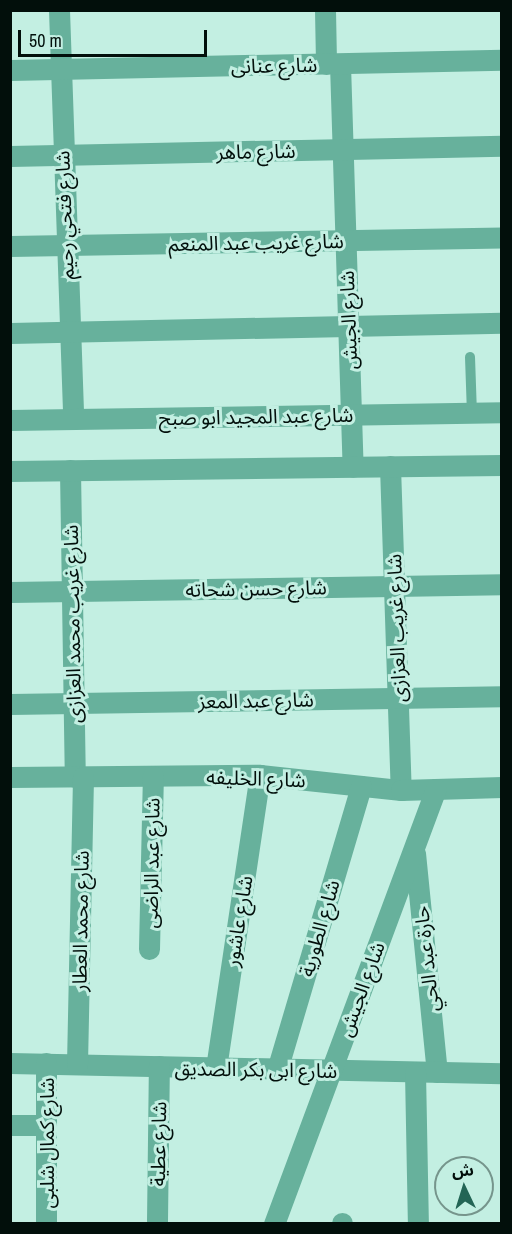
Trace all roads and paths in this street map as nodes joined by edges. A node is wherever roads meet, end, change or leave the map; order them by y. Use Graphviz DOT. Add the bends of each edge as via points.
graph roads {
  1 [pos="58,10"];
  2 [pos="325,10"];
  3 [pos="501,60"];
  4 [pos="333,64"];
  5 [pos="10,70"];
  6 [pos="59,70"];
  7 [pos="501,146"];
  8 [pos="343,149"];
  9 [pos="61,154"];
  10 [pos="10,156"];
  11 [pos="501,237"];
  12 [pos="346,240"];
  13 [pos="65,245"];
  14 [pos="10,246"];
  15 [pos="501,323"];
  16 [pos="348,326"];
  17 [pos="69,332"];
  18 [pos="10,333"];
  19 [pos="470,357"];
  20 [pos="501,412"];
  21 [pos="472,413"];
  22 [pos="351,415"];
  23 [pos="73,419"];
  24 [pos="10,420"];
  25 [pos="501,465"];
  26 [pos="390,466"];
  27 [pos="353,467"];
  28 [pos="69,470"];
  29 [pos="10,471"];
  30 [pos="501,584"];
  31 [pos="394,586"];
  32 [pos="72,591"];
  33 [pos="10,592"];
  34 [pos="501,696"];
  35 [pos="398,698"];
  36 [pos="74,703"];
  37 [pos="10,704"];
  38 [pos="260,775"];
  39 [pos="153,776"];
  40 [pos="10,777"];
  41 [pos="79,777"];
  42 [pos="361,786"];
  43 [pos="501,787"];
  44 [pos="436,789"];
  45 [pos="401,790"];
  46 [pos="414,847"];
  47 [pos="149,949"];
  48 [pos="10,1063"];
  49 [pos="46,1064"];
  50 [pos="77,1064"];
  51 [pos="159,1066"];
  52 [pos="216,1068"];
  53 [pos="277,1070"];
  54 [pos="331,1071"];
  55 [pos="415,1072"];
  56 [pos="437,1072"];
  57 [pos="501,1073"];
  58 [pos="10,1125"];
  59 [pos="46,1125"];
  60 [pos="157,1221"];
  61 [pos="46,1224"];
  62 [pos="274,1224"];
  63 [pos="418,1224"];
  1 -- 6 [label="street, شارع فتحي رحيم"];
  2 -- 4 [label="street, شارع الجيش"];
  3 -- 4 [label="street, شارع عنانى"];
  4 -- 6 [label="street, شارع عنانى"];
  4 -- 8 [label="street, شارع الجيش"];
  5 -- 6 [label="street, شارع عنانى"];
  6 -- 9 [label="street, شارع فتحي رحيم"];
  7 -- 8 [label="street, شارع ماهر"];
  8 -- 9 [label="street, شارع ماهر"];
  8 -- 12 [label="street, شارع الجيش"];
  9 -- 10 [label="street, شارع ماهر"];
  9 -- 13 [label="street, شارع فتحي رحيم"];
  11 -- 12 [label="street, شارع غريب عبد المنعم"];
  12 -- 13 [label="street, شارع غريب عبد المنعم"];
  12 -- 16 [label="street, شارع الجيش"];
  13 -- 14 [label="street, شارع غريب عبد المنعم"];
  13 -- 17 [label="street, شارع فتحي رحيم"];
  15 -- 16 [label="street"];
  16 -- 17 [label="street"];
  16 -- 22 [label="street, شارع الجيش"];
  17 -- 18 [label="street"];
  17 -- 23 [label="street, شارع فتحي رحيم"];
  19 -- 21 [label="lane"];
  20 -- 21 [label="street, شارع عبد المجيد ابو صبح"];
  21 -- 22 [label="street, شارع عبد المجيد ابو صبح"];
  22 -- 23 [label="street, شارع عبد المجيد ابو صبح"];
  22 -- 27 [label="street, شارع الجيش"];
  23 -- 24 [label="street, شارع عبد المجيد ابو صبح"];
  25 -- 26 [label="street"];
  26 -- 27 [label="street"];
  26 -- 31 [label="street, شارع غريب العزازى"];
  27 -- 28 [label="street"];
  28 -- 29 [label="street"];
  28 -- 32 [label="street, شارع غريب محمد العزازى"];
  30 -- 31 [label="street, شارع حسن شحاته"];
  31 -- 32 [label="street, شارع حسن شحاته"];
  31 -- 35 [label="street, شارع غريب العزازى"];
  32 -- 33 [label="street, شارع حسن شحاته"];
  32 -- 36 [label="street, شارع غريب محمد العزازى"];
  34 -- 35 [label="street, شارع عبد المعز"];
  35 -- 36 [label="street, شارع عبد المعز"];
  35 -- 45 [label="street, شارع غريب العزازى"];
  36 -- 37 [label="street, شارع عبد المعز"];
  36 -- 41 [label="street, شارع غريب محمد العزازى"];
  38 -- 39 [label="street, شارع الخليفه"];
  38 -- 42 [label="street, شارع الخليفه"];
  38 -- 52 [label="street, شارع عاشور"];
  39 -- 41 [label="street, شارع الخليفه"];
  39 -- 47 [label="street, شارع عبد الراضى"];
  40 -- 41 [label="street, شارع الخليفه"];
  41 -- 50 [label="street, شارع محمد العطار"];
  42 -- 45 [label="street, شارع الخليفه"];
  42 -- 53 [label="street, شارع الطورية"];
  43 -- 44 [label="street, شارع الخليفه"];
  44 -- 45 [label="street, شارع الخليفه"];
  44 -- 46 [label="street, شارع الجيش"];
  46 -- 54 [label="street, شارع الجيش"];
  46 -- 56 [label="street, حارة عبد الحي"];
  48 -- 49 [label="street, شارع ابى بكر الصديق"];
  49 -- 50 [label="street, شارع ابى بكر الصديق"];
  49 -- 59 [label="street, شارع كمال شلبى"];
  50 -- 51 [label="street, شارع ابى بكر الصديق"];
  51 -- 52 [label="street, شارع ابى بكر الصديق"];
  51 -- 60 [label="street, شارع عطية"];
  52 -- 53 [label="street, شارع ابى بكر الصديق"];
  53 -- 54 [label="street, شارع ابى بكر الصديق"];
  54 -- 55 [label="street, شارع ابى بكر الصديق"];
  54 -- 62 [label="street, شارع الجيش"];
  55 -- 56 [label="street, شارع ابى بكر الصديق"];
  55 -- 63 [label="street"];
  56 -- 57 [label="street, شارع ابى بكر الصديق"];
  58 -- 59 [label="street"];
  59 -- 61 [label="street, شارع كمال شلبى"];
}
